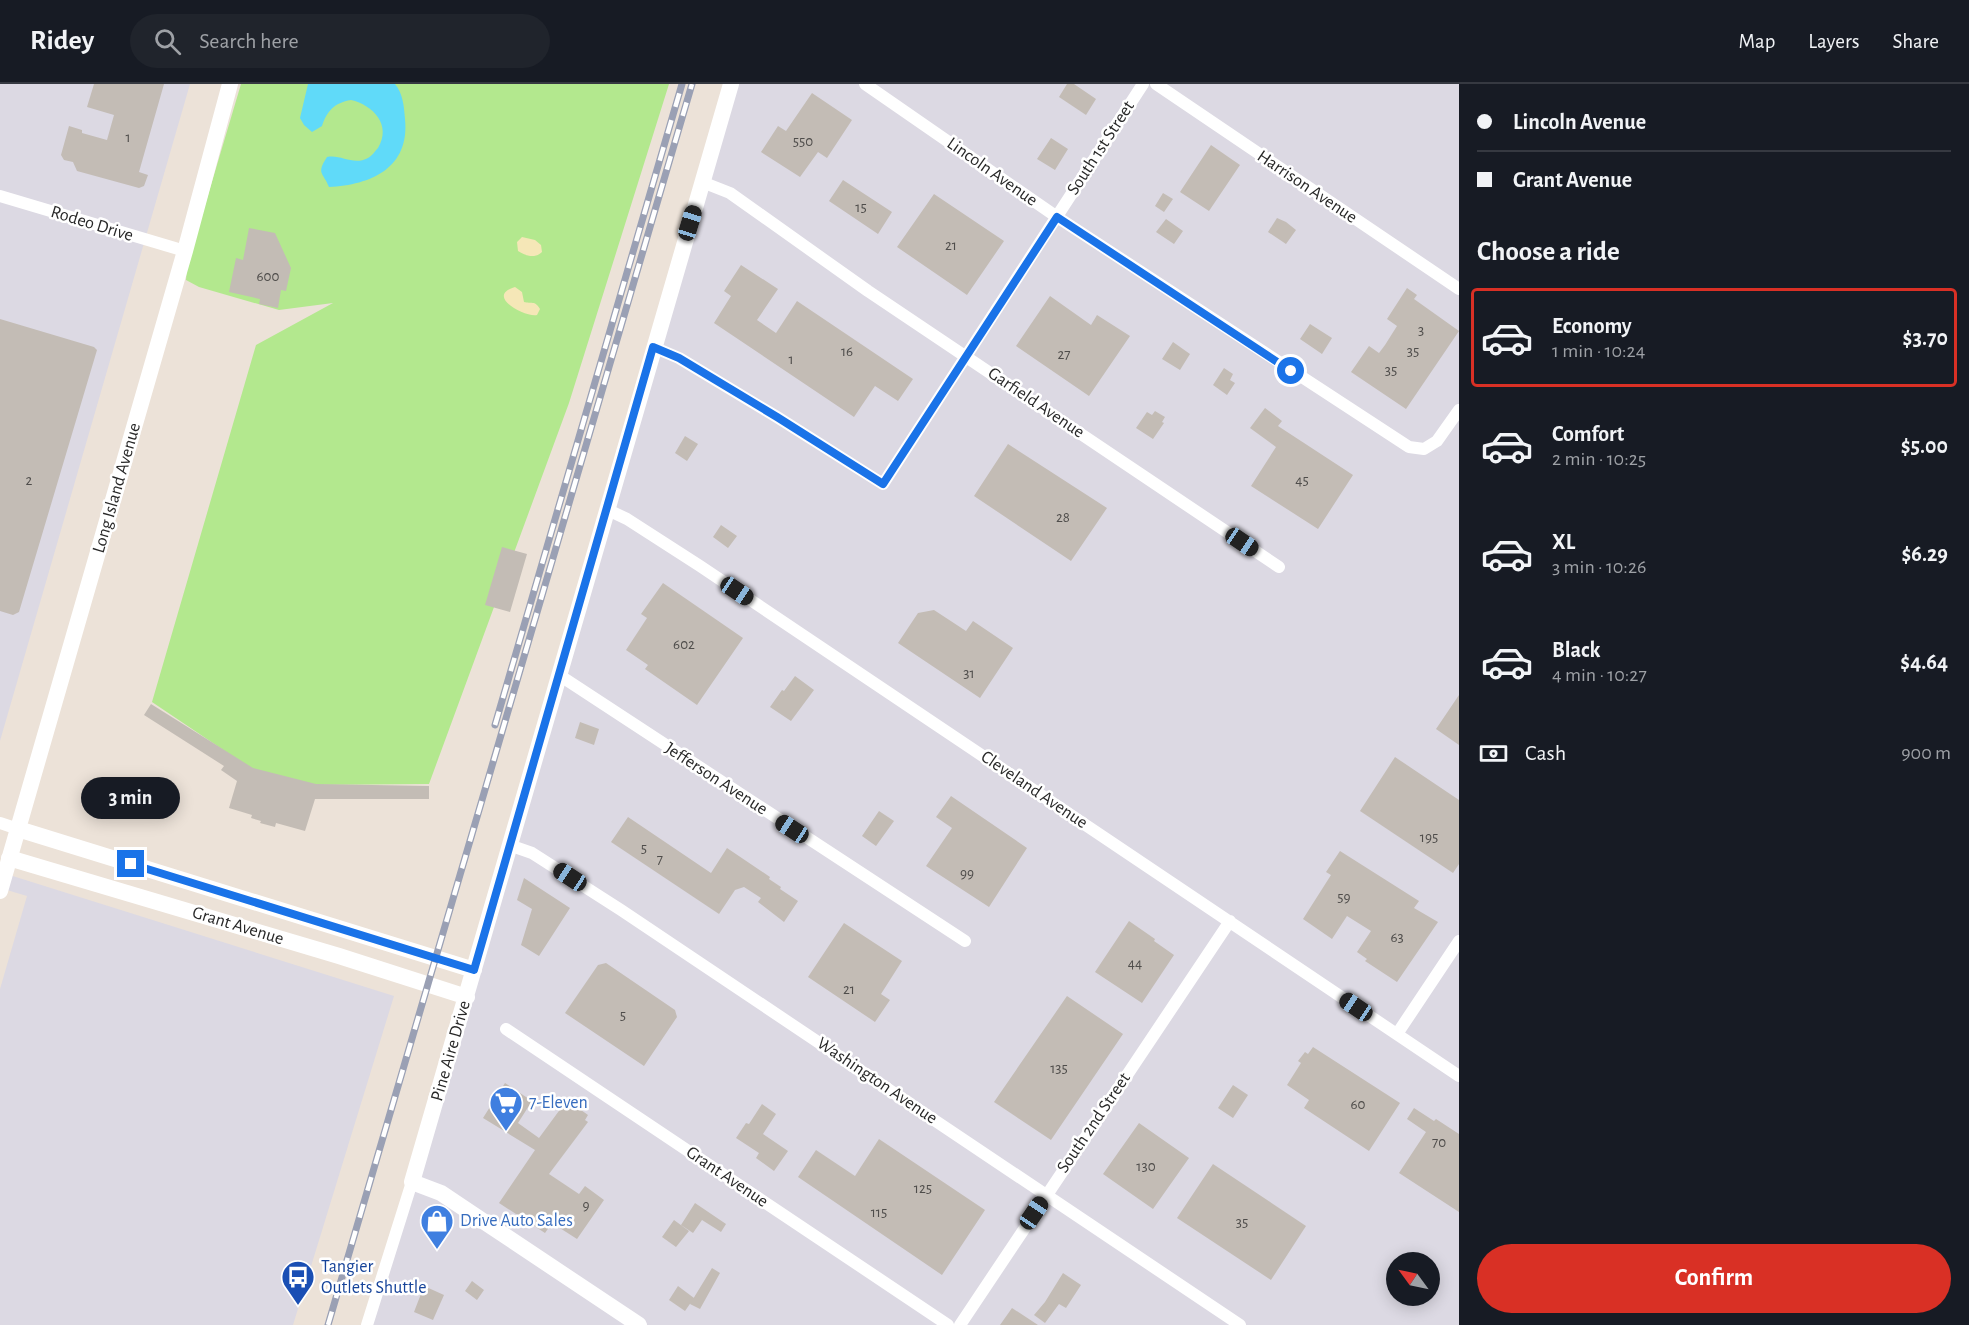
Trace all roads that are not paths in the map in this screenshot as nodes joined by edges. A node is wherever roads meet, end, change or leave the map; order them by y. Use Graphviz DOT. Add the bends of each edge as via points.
graph roads {
  1 [pos="230,84"];
  2 [pos="730,84"];
  3 [pos="865,84"];
  4 [pos="1143,84"];
  5 [pos="1156,84"];
  6 [pos="702,182"];
  7 [pos="0,196"];
  8 [pos="1057,217"];
  9 [pos="185,251"];
  10 [pos="1459,290"];
  11 [pos="653,347"];
  12 [pos="966,356"];
  13 [pos="1459,410"];
  14 [pos="606,509"];
  15 [pos="1279,567"];
  16 [pos="559,675"];
  17 [pos="0,823"];
  18 [pos="18,829"];
  19 [pos="509,845"];
  20 [pos="5,857"];
  21 [pos="0,891"];
  22 [pos="1230,921"];
  23 [pos="965,941"];
  24 [pos="1459,941"];
  25 [pos="474,970"];
  26 [pos="467,997"];
  27 [pos="506,1029"];
  28 [pos="1397,1034"];
  29 [pos="1459,1076"];
  30 [pos="412,1182"];
  31 [pos="1047,1194"];
  32 [pos="367,1325"];
  33 [pos="639,1325"];
  34 [pos="948,1325"];
  35 [pos="960,1325"];
  36 [pos="1240,1325"];
  1 -- 9 [label="street, Long Island Avenue"];
  2 -- 6 [label="street, Pine Aire Drive"];
  3 -- 8 [label="street, Lincoln Avenue"];
  4 -- 8 [label="street, South 1st Street"];
  5 -- 10 [label="street, Harrison Avenue"];
  6 -- 11 [label="street, Pine Aire Drive"];
  6 -- 12 [label="street, Garfield Avenue" via="730,193"];
  7 -- 9 [label="street, Rodeo Drive"];
  8 -- 12 [label="street, South 1st Street"];
  8 -- 13 [label="street, Lincoln Avenue" via="1409,447 1424,449 1437,441"];
  9 -- 18 [label="street, Long Island Avenue"];
  11 -- 12 [label="street, South 1st Street" via="689,364 883,484"];
  11 -- 14 [label="street, Pine Aire Drive"];
  12 -- 15 [label="street, Garfield Avenue"];
  14 -- 16 [label="street, Pine Aire Drive"];
  14 -- 22 [label="street, Cleveland Avenue" via="700,566"];
  16 -- 19 [label="street, Pine Aire Drive"];
  16 -- 23 [label="street, Jefferson Avenue"];
  17 -- 18 [label="street"];
  18 -- 20 [label="street, Long Island Avenue"];
  18 -- 25 [label="street, Grant Avenue"];
  19 -- 25 [label="street, Pine Aire Drive"];
  19 -- 31 [label="street, Washington Avenue" via="532,853 621,910"];
  20 -- 21 [label="street, Long Island Avenue"];
  20 -- 26 [label="street, Grant Avenue"];
  22 -- 28 [label="street, Cleveland Avenue"];
  22 -- 31 [label="street, South 2nd Street"];
  24 -- 28 [label="street"];
  25 -- 26 [label="street, Pine Aire Drive"];
  26 -- 30 [label="street, Pine Aire Drive"];
  27 -- 34 [label="street, Grant Avenue"];
  28 -- 29 [label="street, Cleveland Avenue"];
  30 -- 32 [label="street, Pine Aire Drive"];
  30 -- 33 [label="street" via="441,1193"];
  31 -- 35 [label="street, South 2nd Street"];
  31 -- 36 [label="street, Washington Avenue"];
}
